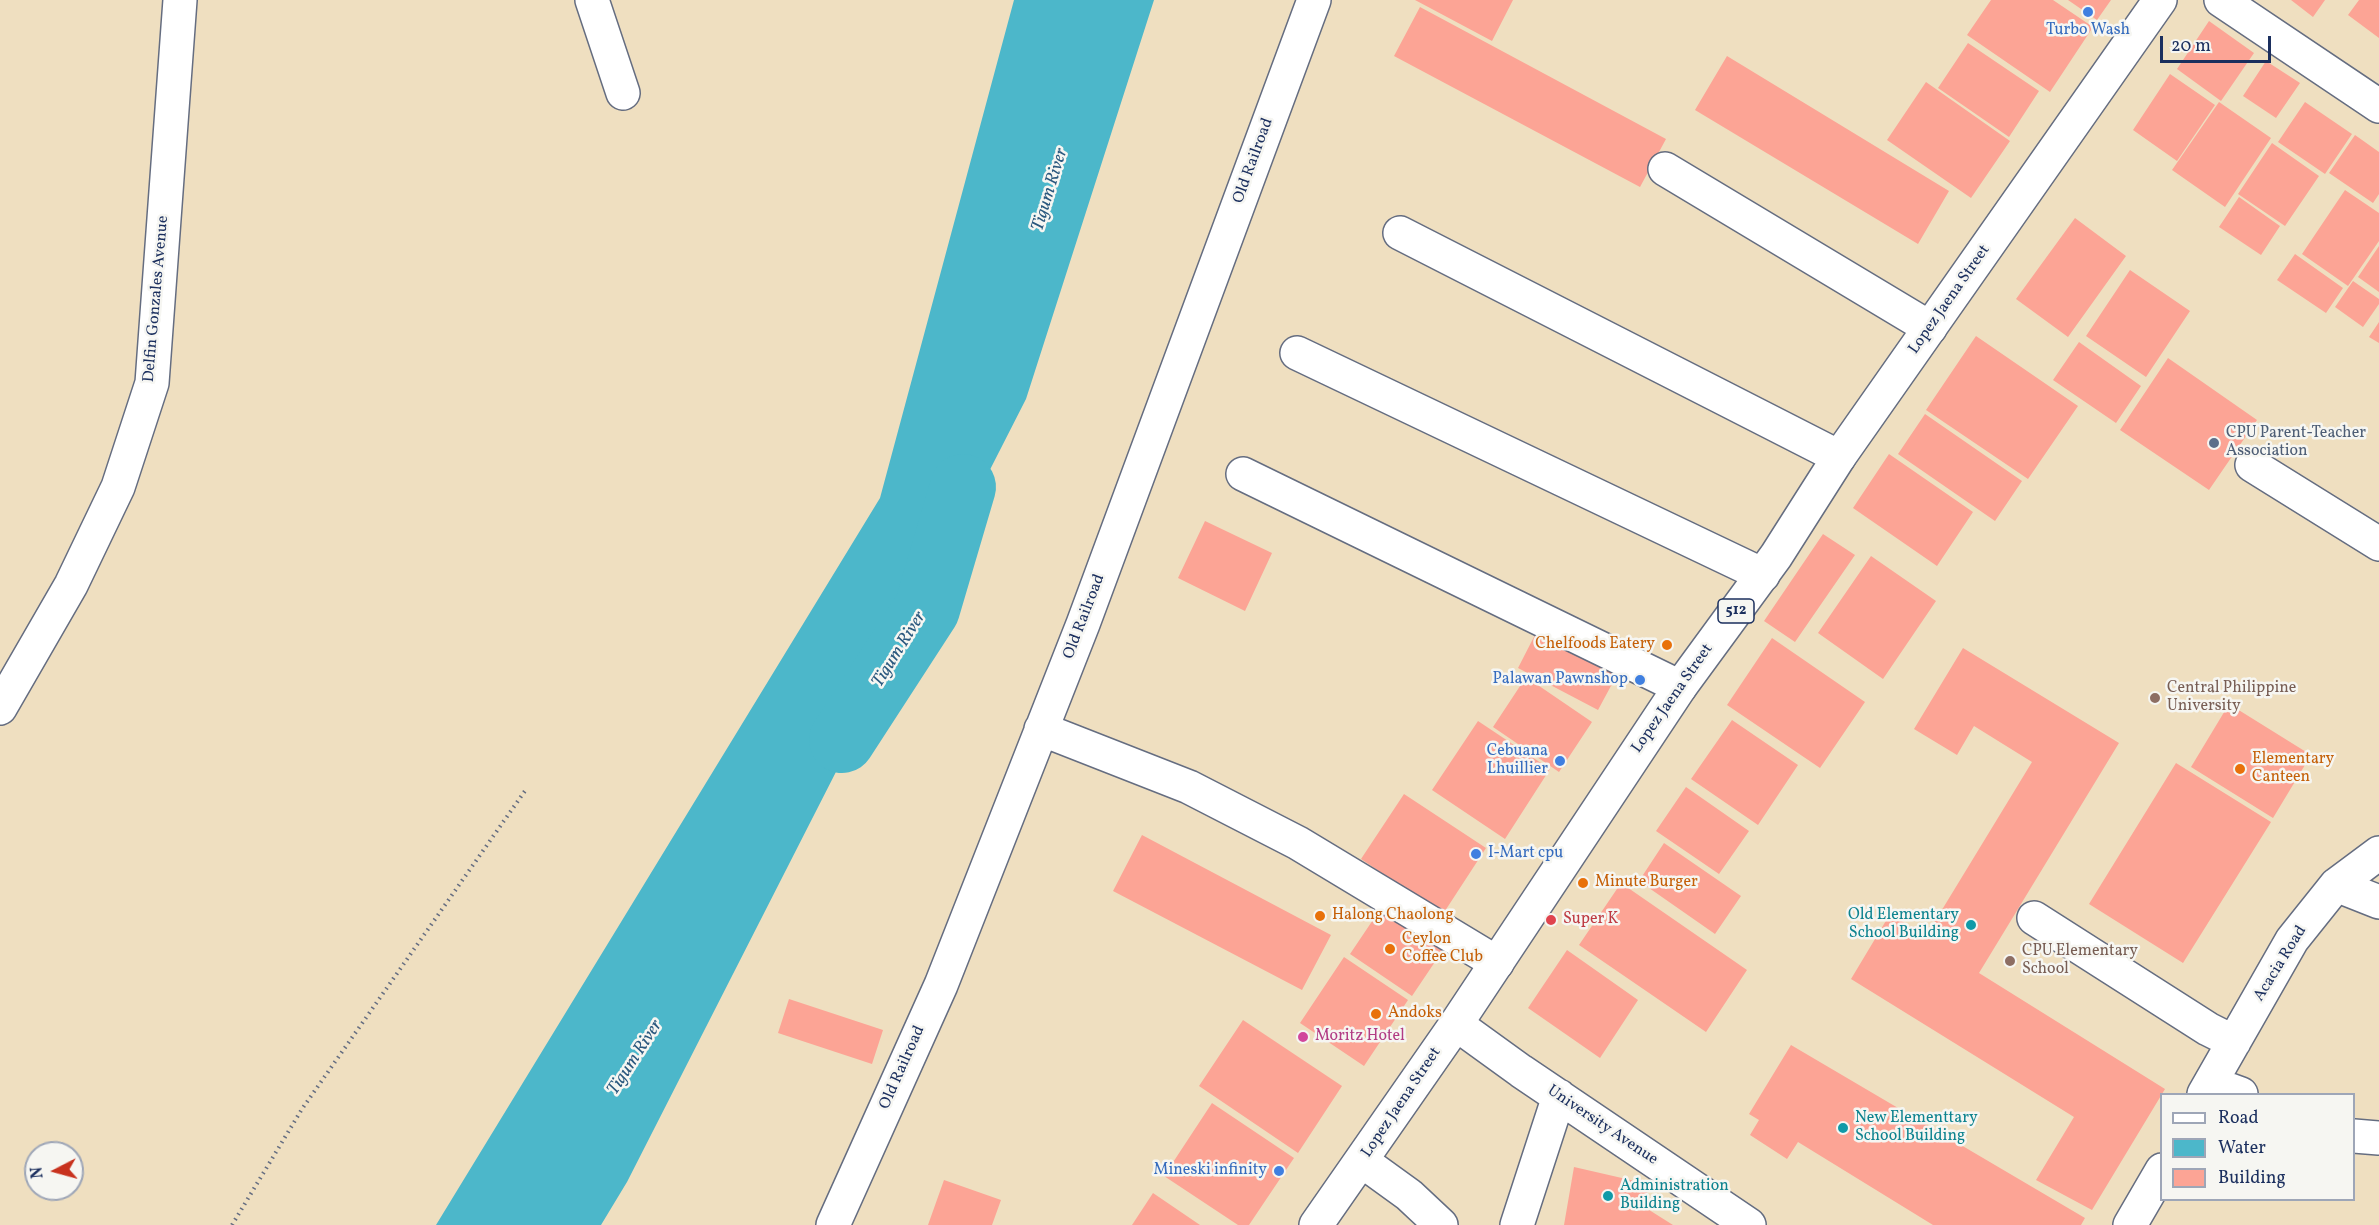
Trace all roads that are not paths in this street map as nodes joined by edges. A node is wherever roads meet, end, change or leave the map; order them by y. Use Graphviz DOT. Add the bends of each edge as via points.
graph roads {
  1 [pos="180,0"];
  2 [pos="592,0"];
  3 [pos="1314,0"];
  4 [pos="2160,0"];
  5 [pos="2221,0"];
  6 [pos="623,93"];
  7 [pos="2379,106"];
  8 [pos="1665,169"];
  9 [pos="1400,233"];
  10 [pos="1930,328"];
  11 [pos="1297,353"];
  12 [pos="1839,457"];
  13 [pos="2252,465"];
  14 [pos="1243,474"];
  15 [pos="2379,544"];
  16 [pos="1763,575"];
  17 [pos="1680,687"];
  18 [pos="0,708"];
  19 [pos="1041,729"];
  20 [pos="2379,853"];
  21 [pos="2336,885"];
  22 [pos="2379,902"];
  23 [pos="2034,918"];
  24 [pos="1497,963"];
  25 [pos="1456,1024"];
  26 [pos="2234,1042"];
  27 [pos="2208,1089"];
  28 [pos="2230,1093"];
  29 [pos="1559,1096"];
  30 [pos="2355,1136"];
  31 [pos="2379,1138"];
  32 [pos="1362,1161"];
  33 [pos="2160,1173"];
  34 [pos="833,1225"];
  35 [pos="1316,1225"];
  36 [pos="1441,1225"];
  37 [pos="1517,1225"];
  38 [pos="1749,1225"];
  39 [pos="2130,1225"];
  1 -- 18 [label="street, Delfin Gonzales Avenue" via="152,383 118,487 72,585"];
  2 -- 6 [label="street"];
  3 -- 19 [label="street, Old Railroad"];
  4 -- 10 [label="street, Lopez Jaena Street / 512"];
  5 -- 7 [label="street"];
  8 -- 10 [label="street"];
  9 -- 12 [label="street"];
  10 -- 12 [label="street, Lopez Jaena Street / 512"];
  11 -- 16 [label="street"];
  12 -- 16 [label="street, Lopez Jaena Street / 512"];
  13 -- 15 [label="street"];
  14 -- 17 [label="street"];
  16 -- 17 [label="street, Lopez Jaena Street / 512"];
  17 -- 24 [label="street, Lopez Jaena Street / 512"];
  19 -- 24 [label="street" via="1189,787 1298,843"];
  19 -- 34 [label="street, Old Railroad" via="941,985"];
  20 -- 21 [label="street, Acacia Road"];
  21 -- 22 [label="street"];
  21 -- 26 [label="street, Acacia Road" via="2292,940"];
  23 -- 26 [label="street"];
  24 -- 25 [label="street, Lopez Jaena Street / 512"];
  25 -- 29 [label="street, University Avenue"];
  25 -- 32 [label="street, Lopez Jaena Street / 512"];
  26 -- 27 [label="street, Acacia Road"];
  27 -- 28 [label="street"];
  29 -- 37 [label="street"];
  29 -- 38 [label="street, University Avenue"];
  30 -- 31 [label="street"];
  32 -- 35 [label="street, Lopez Jaena Street / 512"];
  32 -- 36 [label="street" via="1409,1195"];
  33 -- 39 [label="street"];
}
